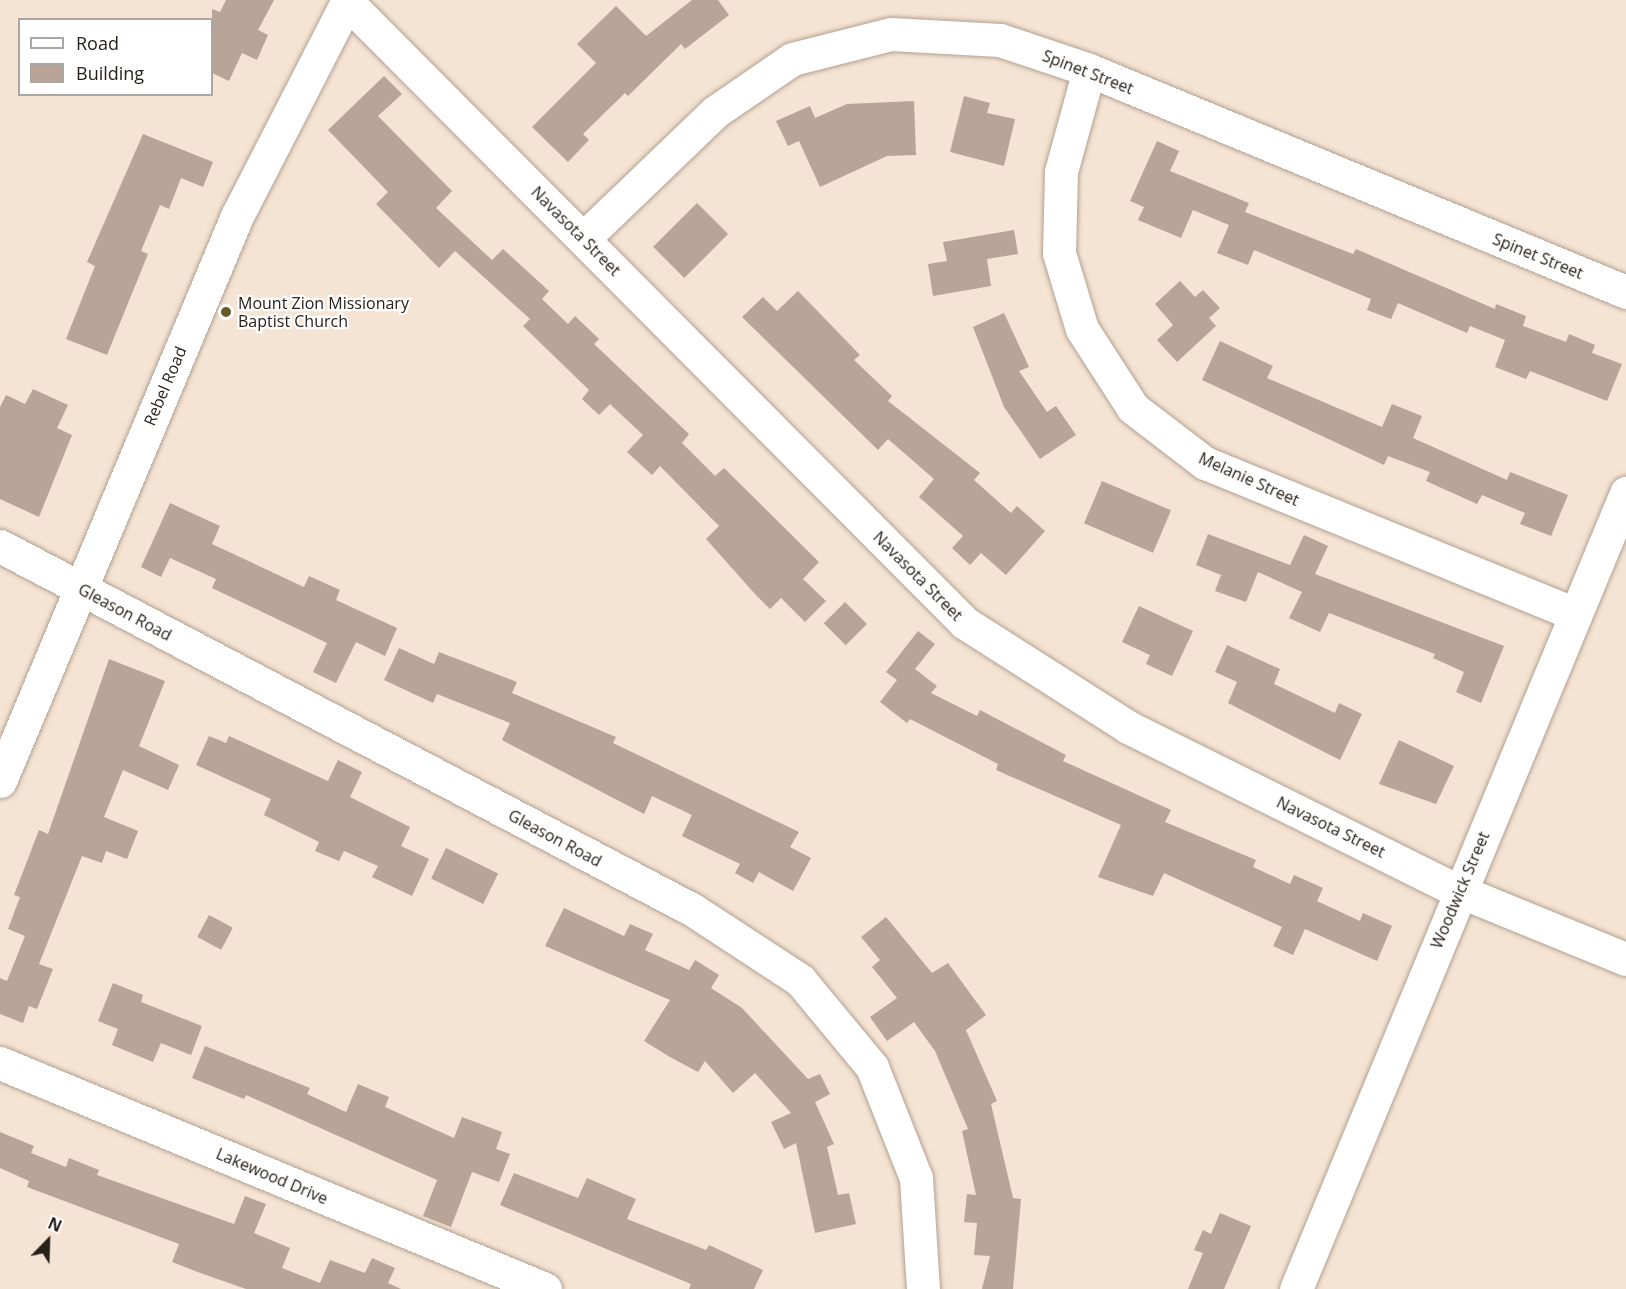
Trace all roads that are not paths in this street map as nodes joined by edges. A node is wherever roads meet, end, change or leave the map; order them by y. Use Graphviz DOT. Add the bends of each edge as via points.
graph roads {
  1 [pos="348,1"];
  2 [pos="1089,70"];
  3 [pos="584,238"];
  4 [pos="1626,292"];
  5 [pos="1626,493"];
  6 [pos="0,546"];
  7 [pos="80,589"];
  8 [pos="1575,614"];
  9 [pos="0,781"];
  10 [pos="1459,891"];
  11 [pos="1626,959"];
  12 [pos="0,1063"];
  13 [pos="545,1289"];
  14 [pos="923,1289"];
  15 [pos="1296,1289"];
  1 -- 3 [label="street, Navasota Street"];
  1 -- 7 [label="street, Rebel Road" via="237,216"];
  2 -- 3 [label="street, Spinet Street" via="1000,40 891,34 792,59 715,112"];
  2 -- 4 [label="street, Spinet Street"];
  2 -- 8 [label="street, Melanie Street" via="1061,172 1059,253 1082,329 1133,408 1205,463"];
  3 -- 10 [label="street, Navasota Street" via="964,623 1128,727"];
  5 -- 8 [label="street, Woodwick Street"];
  6 -- 7 [label="street, Gleason Road"];
  7 -- 9 [label="street, Rebel Road"];
  7 -- 14 [label="street, Gleason Road" via="693,910 800,981 872,1067 912,1167"];
  8 -- 10 [label="street, Woodwick Street"];
  10 -- 11 [label="street, Navasota Street"];
  10 -- 15 [label="street, Woodwick Street"];
  12 -- 13 [label="street, Lakewood Drive"];
}
